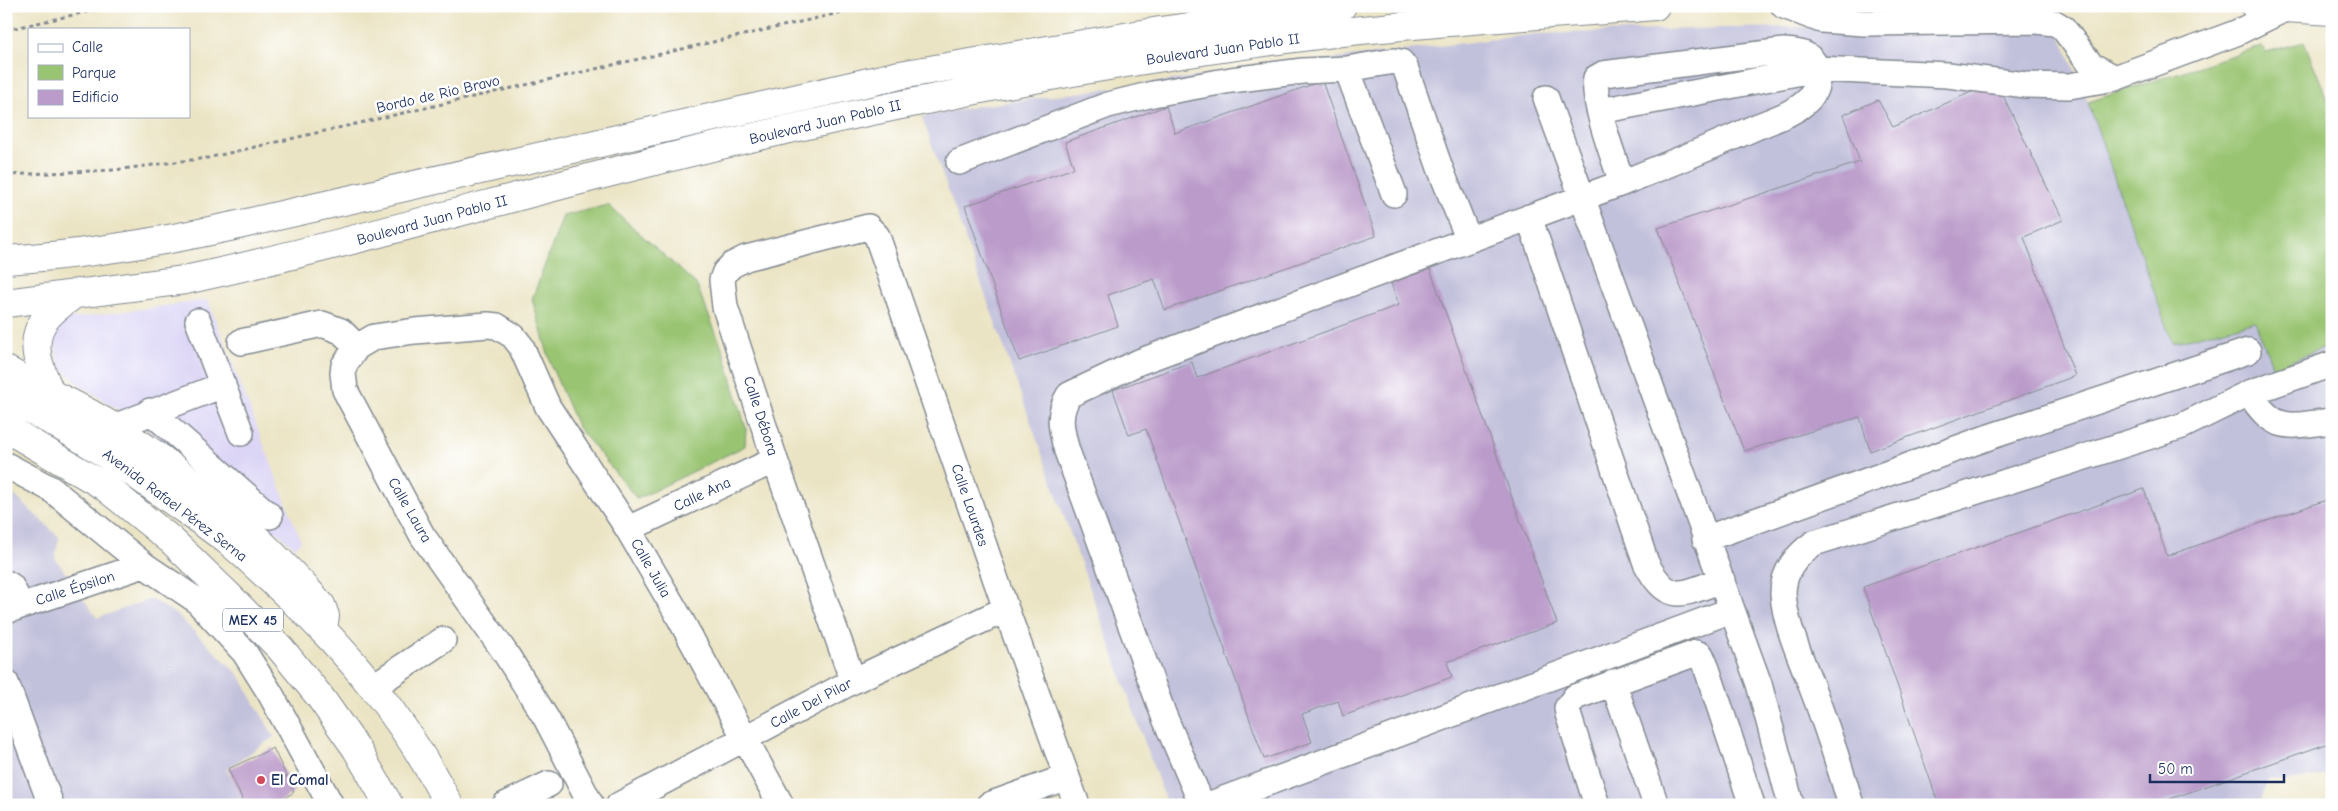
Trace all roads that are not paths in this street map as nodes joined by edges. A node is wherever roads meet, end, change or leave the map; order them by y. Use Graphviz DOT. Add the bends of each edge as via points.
graph roads {
  1 [pos="1342,6"];
  2 [pos="1655,6"];
  3 [pos="1784,6"];
  4 [pos="2255,6"];
  5 [pos="2287,8"];
  6 [pos="2332,11"];
  7 [pos="1347,69"];
  8 [pos="1817,69"];
  9 [pos="2115,78"];
  10 [pos="1546,98"];
  11 [pos="1600,111"];
  12 [pos="959,162"];
  13 [pos="1622,183"];
  14 [pos="1394,194"];
  15 [pos="1582,199"];
  16 [pos="1529,217"];
  17 [pos="848,232"];
  18 [pos="1468,238"];
  19 [pos="6,260"];
  20 [pos="77,293"];
  21 [pos="6,303"];
  22 [pos="198,321"];
  23 [pos="241,342"];
  24 [pos="357,347"];
  25 [pos="2248,352"];
  26 [pos="2332,364"];
  27 [pos="6,370"];
  28 [pos="223,385"];
  29 [pos="2249,392"];
  30 [pos="51,394"];
  31 [pos="6,398"];
  32 [pos="150,412"];
  33 [pos="2332,421"];
  34 [pos="114,426"];
  35 [pos="6,428"];
  36 [pos="242,433"];
  37 [pos="775,460"];
  38 [pos="6,465"];
  39 [pos="270,516"];
  40 [pos="628,529"];
  41 [pos="1705,538"];
  42 [pos="144,565"];
  43 [pos="1722,580"];
  44 [pos="6,583"];
  45 [pos="194,598"];
  46 [pos="14,608"];
  47 [pos="1006,609"];
  48 [pos="1732,610"];
  49 [pos="252,619"];
  50 [pos="323,628"];
  51 [pos="443,640"];
  52 [pos="853,681"];
  53 [pos="1613,682"];
  54 [pos="6,683"];
  55 [pos="374,686"];
  56 [pos="745,738"];
  57 [pos="1067,777"];
  58 [pos="549,784"];
  59 [pos="51,805"];
  60 [pos="331,805"];
  61 [pos="389,805"];
  62 [pos="449,805"];
  63 [pos="505,805"];
  64 [pos="591,805"];
  65 [pos="619,805"];
  66 [pos="782,805"];
  67 [pos="990,805"];
  68 [pos="1077,805"];
  69 [pos="1202,805"];
  70 [pos="1208,805"];
  71 [pos="1597,805"];
  72 [pos="1656,805"];
  73 [pos="1752,805"];
  74 [pos="1791,805"];
  75 [pos="1851,805"];
  1 -- 19 [label="main road, Boulevard Juan Pablo II" via="900,75 229,227 128,247"];
  2 -- 20 [label="main road, Boulevard Juan Pablo II" via="1335,33 1052,76 947,96 611,172 286,258 185,280"];
  3 -- 9 [label="street" via="1821,20 1864,23 2055,22 2091,66"];
  4 -- 5 [label="main road"];
  5 -- 6 [label="main road"];
  5 -- 9 [label="street" via="2236,33"];
  7 -- 12 [label="street" via="1294,72 1153,94 1108,106"];
  7 -- 14 [label="street"];
  7 -- 18 [label="street" via="1394,61 1405,67"];
  8 -- 9 [label="street" via="1948,75 2026,85 2069,86"];
  8 -- 11 [label="street"];
  8 -- 11 [label="street" via="1808,56 1784,52 1603,74 1596,78 1595,85"];
  8 -- 13 [label="street" via="1814,92 1796,109"];
  10 -- 15 [label="street"];
  11 -- 13 [label="street"];
  13 -- 15 [label="street"];
  15 -- 16 [label="street"];
  15 -- 41 [label="street"];
  16 -- 18 [label="street"];
  16 -- 43 [label="street" via="1646,563 1656,582 1668,592 1680,593"];
  17 -- 37 [label="street, Calle Débora" via="746,258 725,272 722,280 725,307"];
  17 -- 47 [label="street, Calle Lourdes" via="868,227 878,236"];
  18 -- 69 [label="street" via="1139,362 1069,395 1063,405 1060,416 1067,451 1164,716"];
  20 -- 21 [label="main road, Boulevard Juan Pablo II"];
  20 -- 30 [label="main road" via="47,316 38,335 37,359"];
  22 -- 28 [label="street"];
  23 -- 24 [label="street" via="322,324 341,331"];
  24 -- 40 [label="street, Calle Julia" via="374,337 415,330 488,325 497,326 513,336 521,346 548,407"];
  24 -- 64 [label="street, Calle Laura" via="344,365 345,390 422,535 506,654 546,718"];
  25 -- 41 [label="street" via="1989,437"];
  26 -- 29 [label="street"];
  27 -- 30 [label="main road"];
  28 -- 32 [label="street"];
  28 -- 36 [label="street"];
  29 -- 33 [label="street" via="2267,417 2286,426"];
  29 -- 75 [label="street" via="2182,426 1814,543 1799,554 1790,566 1783,591 1788,622"];
  30 -- 34 [label="main road"];
  31 -- 50 [label="main road, Avenida Rafael Pérez Serna / MEX 45" via="97,446 229,542"];
  32 -- 34 [label="street"];
  32 -- 39 [label="street"];
  34 -- 50 [label="main road" via="154,453 253,535 321,605 325,616"];
  35 -- 49 [label="main road, Avenida Rafael Pérez Serna / MEX 45" via="104,486 171,540"];
  37 -- 40 [label="street, Calle Ana"];
  37 -- 52 [label="street, Calle Débora"];
  38 -- 42 [label="street" via="51,489"];
  40 -- 56 [label="street, Calle Julia"];
  41 -- 43 [label="street"];
  42 -- 45 [label="street"];
  42 -- 46 [label="street, Calle Épsilon"];
  43 -- 48 [label="street"];
  44 -- 46 [label="street" via="11,586"];
  45 -- 49 [label="street"];
  45 -- 60 [label="street" via="245,654"];
  47 -- 52 [label="street, Calle Del Pilar"];
  47 -- 57 [label="street, Calle Lourdes"];
  48 -- 70 [label="street"];
  48 -- 74 [label="street" via="1759,684"];
  49 -- 61 [label="main road, Avenida Rafael Pérez Serna / MEX 45" via="320,697 356,748"];
  50 -- 55 [label="main road, Avenida Rafael Pérez Serna / MEX 45"];
  51 -- 55 [label="street"];
  52 -- 56 [label="street, Calle Del Pilar"];
  53 -- 71 [label="street" via="1574,697 1567,708"];
  53 -- 72 [label="street"];
  53 -- 73 [label="street" via="1690,655 1701,655"];
  54 -- 59 [label="street"];
  55 -- 62 [label="main road, Avenida Rafael Pérez Serna / MEX 45"];
  56 -- 65 [label="street, Calle Del Pilar"];
  56 -- 66 [label="street, Calle Julia"];
  57 -- 67 [label="street"];
  57 -- 68 [label="street, Calle Lourdes"];
  58 -- 63 [label="street"];
}
